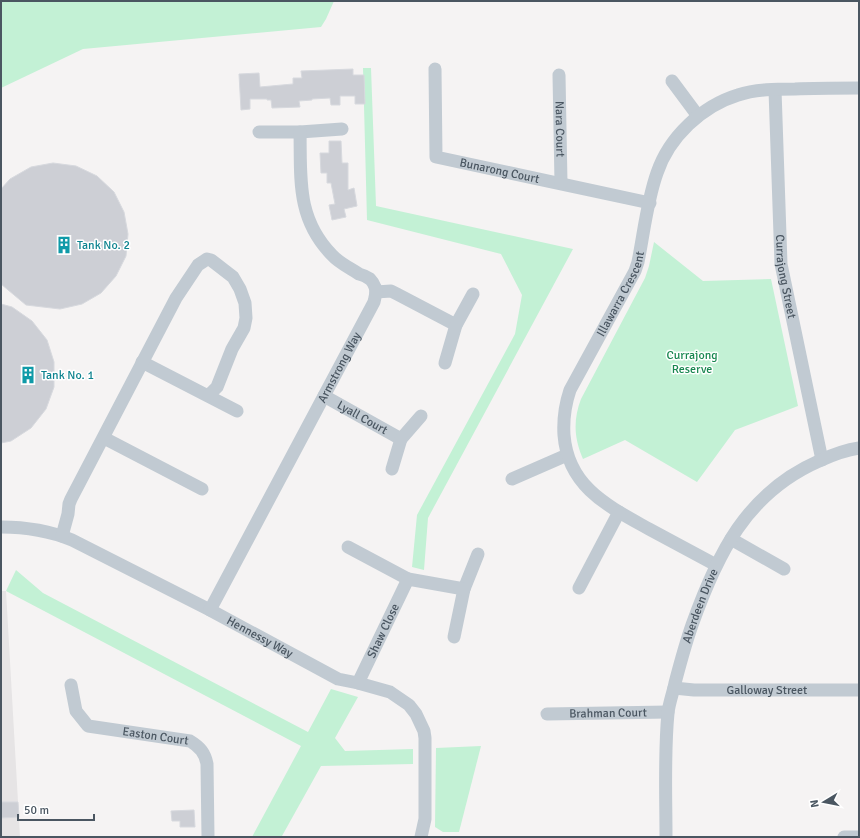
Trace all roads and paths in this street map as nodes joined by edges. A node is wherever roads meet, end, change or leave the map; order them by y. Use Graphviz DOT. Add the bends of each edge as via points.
graph roads {
  1 [pos="434,69"];
  2 [pos="559,75"];
  3 [pos="672,81"];
  4 [pos="859,88"];
  5 [pos="776,90"];
  6 [pos="698,116"];
  7 [pos="342,129"];
  8 [pos="259,132"];
  9 [pos="300,132"];
  10 [pos="561,183"];
  11 [pos="650,203"];
  12 [pos="376,292"];
  13 [pos="473,294"];
  14 [pos="456,325"];
  15 [pos="142,362"];
  16 [pos="445,363"];
  17 [pos="208,395"];
  18 [pos="324,396"];
  19 [pos="237,411"];
  20 [pos="421,416"];
  21 [pos="104,438"];
  22 [pos="402,439"];
  23 [pos="859,448"];
  24 [pos="567,455"];
  25 [pos="822,460"];
  26 [pos="392,469"];
  27 [pos="512,479"];
  28 [pos="202,489"];
  29 [pos="620,512"];
  30 [pos="1,527"];
  31 [pos="59,535"];
  32 [pos="731,539"];
  33 [pos="348,547"];
  34 [pos="478,554"];
  35 [pos="716,565"];
  36 [pos="784,569"];
  37 [pos="408,579"];
  38 [pos="579,588"];
  39 [pos="464,589"];
  40 [pos="210,610"];
  41 [pos="454,637"];
  42 [pos="358,683"];
  43 [pos="70,685"];
  44 [pos="674,688"];
  45 [pos="859,690"];
  46 [pos="668,712"];
  47 [pos="547,714"];
  48 [pos="425,819"];
  49 [pos="859,836"];
  50 [pos="208,837"];
  51 [pos="421,837"];
  52 [pos="430,837"];
  53 [pos="666,837"];
  54 [pos="844,837"];
  1 -- 10 [label="street, Bunarong Court" via="436,157"];
  2 -- 10 [label="street, Nara Court"];
  3 -- 6 [label="street"];
  4 -- 5 [label="street, Illawarra Crescent"];
  5 -- 6 [label="street, Illawarra Crescent" via="738,95"];
  5 -- 25 [label="street, Currajong Street" via="781,264"];
  6 -- 11 [label="street, Illawarra Crescent" via="681,133 664,157 657,172"];
  7 -- 9 [label="street"];
  8 -- 9 [label="street"];
  9 -- 12 [label="street" via="301,193 310,224 332,255 345,266 371,279"];
  10 -- 11 [label="street, Bunarong Court"];
  11 -- 24 [label="street, Illawarra Crescent" via="635,271 566,400 564,429"];
  12 -- 14 [label="street" via="391,291"];
  12 -- 18 [label="street, Armstrong Way" via="374,302"];
  13 -- 14 [label="street"];
  14 -- 16 [label="street"];
  15 -- 17 [label="street"];
  15 -- 17 [label="street" via="187,280 198,264 207,259 211,260 233,277 245,303 246,318 218,387"];
  15 -- 21 [label="street"];
  17 -- 19 [label="street"];
  18 -- 22 [label="street, Lyall Court"];
  18 -- 40 [label="street, Armstrong Way"];
  20 -- 22 [label="street, Lyall Court"];
  21 -- 28 [label="street"];
  21 -- 31 [label="street" via="69,504 63,510"];
  22 -- 26 [label="street, Lyall Court"];
  23 -- 25 [label="street, Aberdeen Drive"];
  24 -- 27 [label="street"];
  24 -- 29 [label="street, Illawarra Crescent" via="581,481 591,492"];
  25 -- 32 [label="street, Aberdeen Drive" via="794,473 769,492 750,512"];
  29 -- 35 [label="street, Illawarra Crescent"];
  29 -- 38 [label="street"];
  30 -- 31 [label="street, Hennessy Way" via="32,528"];
  31 -- 40 [label="street, Hennessy Way"];
  32 -- 35 [label="street, Aberdeen Drive"];
  32 -- 36 [label="street"];
  33 -- 37 [label="street"];
  34 -- 39 [label="street"];
  35 -- 44 [label="street, Aberdeen Drive" via="684,647"];
  37 -- 39 [label="street"];
  37 -- 42 [label="street, Shaw Close"];
  39 -- 41 [label="street"];
  40 -- 42 [label="street, Hennessy Way" via="338,679"];
  42 -- 48 [label="street, Hennessy Way" via="390,692 416,714 425,738"];
  43 -- 50 [label="street, Easton Court" via="76,712 88,726 190,741 199,746 207,764"];
  44 -- 45 [label="street, Galloway Street"];
  44 -- 46 [label="street, Aberdeen Drive"];
  46 -- 47 [label="street, Brahman Court"];
  46 -- 53 [label="street, Aberdeen Drive"];
  48 -- 51 [label="street, Hennessy Way"];
  48 -- 52 [label="street, Hennessy Way"];
  49 -- 54 [label="street"];
}
